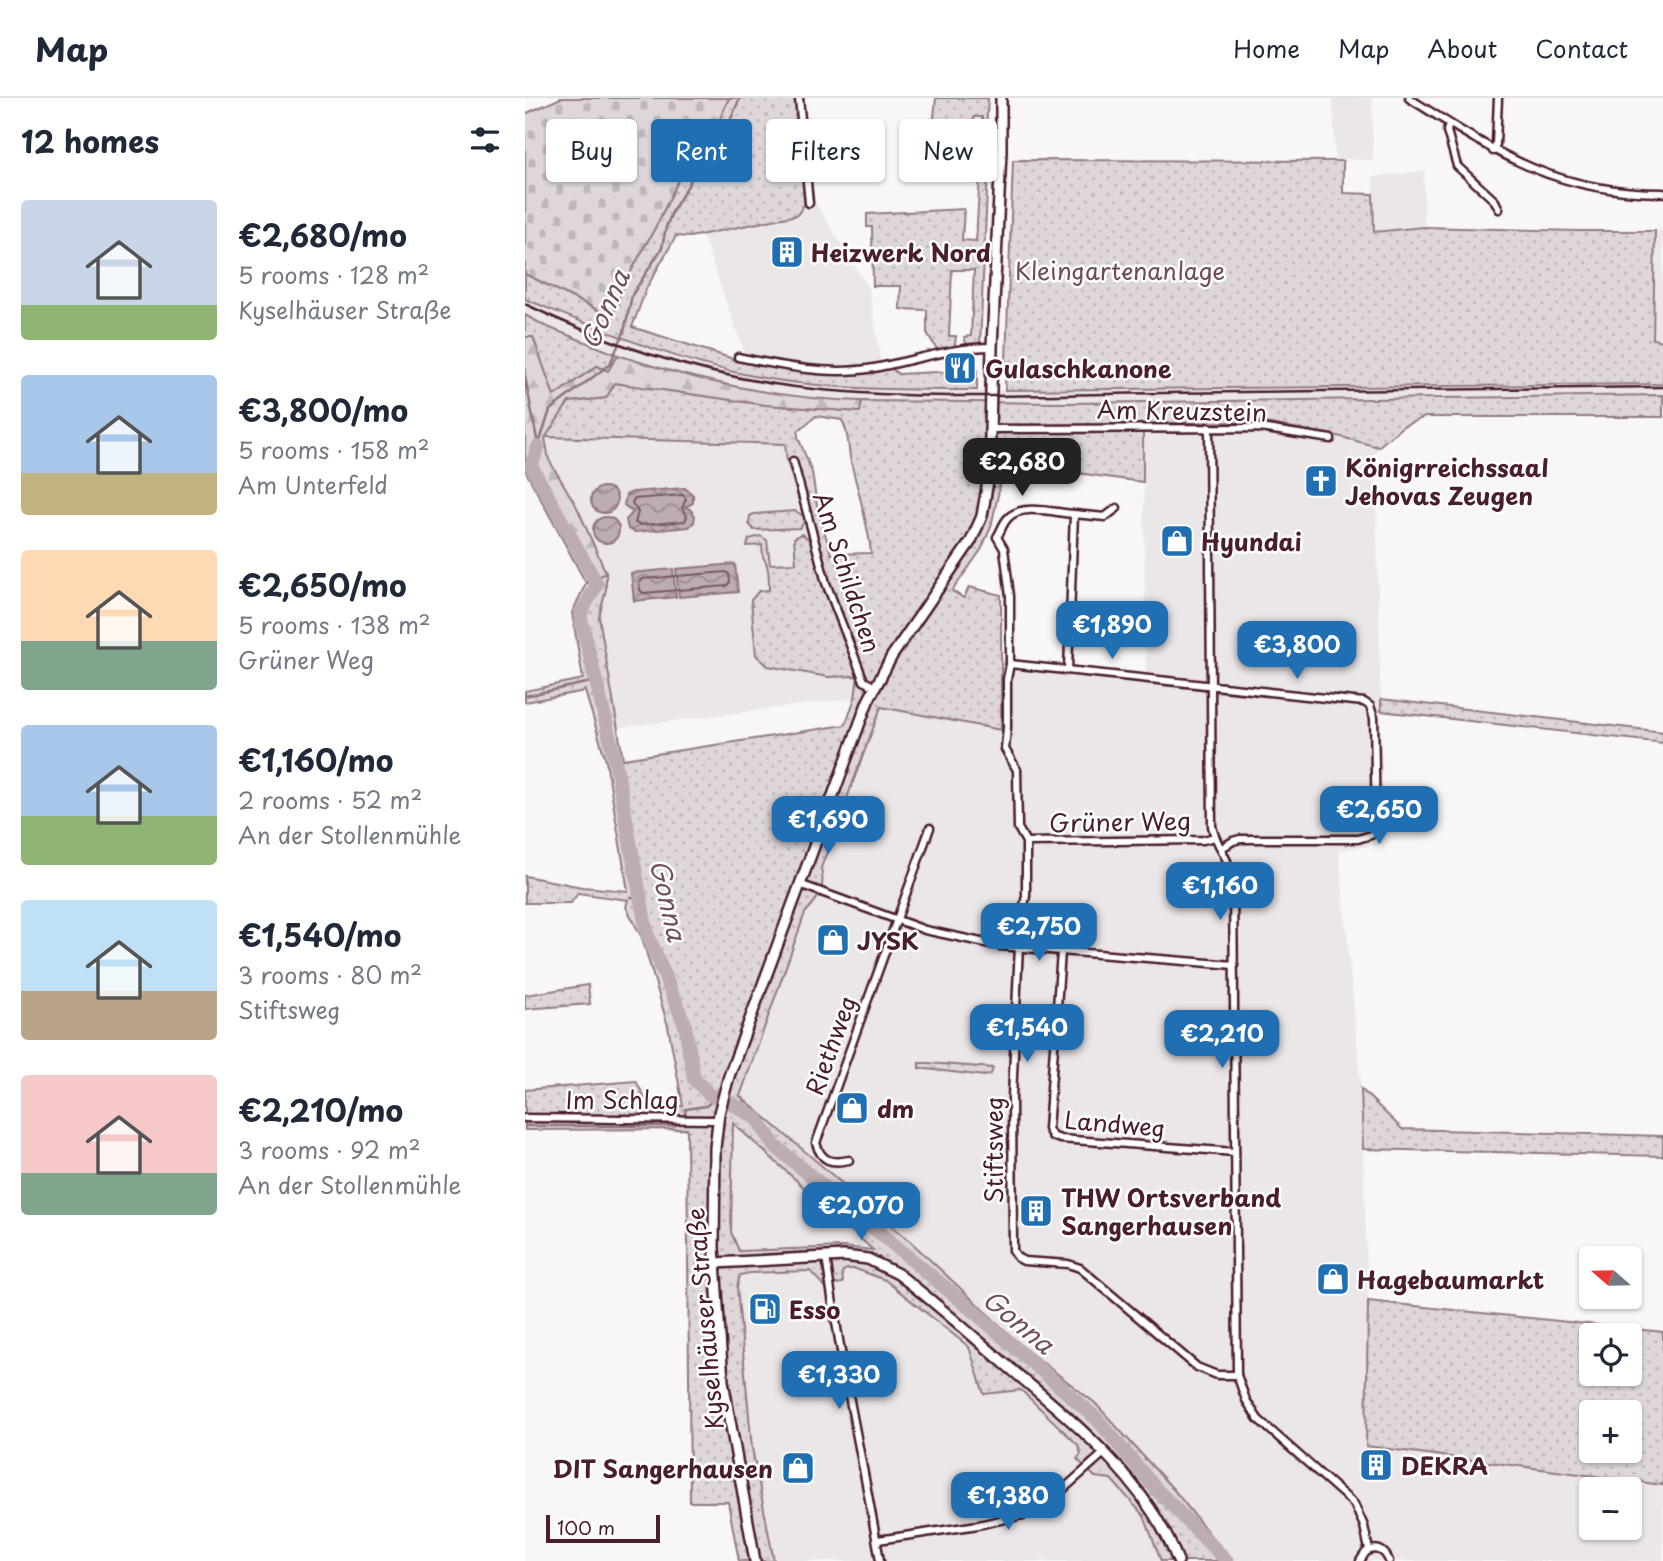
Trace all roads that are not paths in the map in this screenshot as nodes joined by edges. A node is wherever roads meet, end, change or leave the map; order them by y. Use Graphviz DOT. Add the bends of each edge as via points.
graph roads {
  1 [pos="799,98"];
  2 [pos="1001,98"];
  3 [pos="1409,98"];
  4 [pos="1498,98"];
  5 [pos="1449,124"];
  6 [pos="1493,151"];
  7 [pos="1663,193"];
  8 [pos="809,203"];
  9 [pos="1499,209"];
  10 [pos="992,347"];
  11 [pos="738,356"];
  12 [pos="1209,427"];
  13 [pos="990,429"];
  14 [pos="1331,439"];
  15 [pos="793,461"];
  16 [pos="1118,508"];
  17 [pos="1074,514"];
  18 [pos="1010,664"];
  19 [pos="1068,669"];
  20 [pos="1211,685"];
  21 [pos="875,687"];
  22 [pos="930,828"];
  23 [pos="1215,837"];
  24 [pos="1026,842"];
  25 [pos="1222,848"];
  26 [pos="802,885"];
  27 [pos="896,919"];
  28 [pos="1020,948"];
  29 [pos="1061,952"];
  30 [pos="1234,965"];
  31 [pos="719,1117"];
  32 [pos="525,1118"];
  33 [pos="1235,1152"];
  34 [pos="849,1160"];
  35 [pos="825,1256"];
  36 [pos="715,1263"];
  37 [pos="1237,1374"];
  38 [pos="1104,1453"];
  39 [pos="879,1540"];
  40 [pos="1369,1550"];
  41 [pos="755,1561"];
  42 [pos="880,1561"];
  43 [pos="1178,1561"];
  44 [pos="1360,1561"];
  45 [pos="1389,1561"];
  1 -- 8 [label="street"];
  2 -- 10 [label="main road"];
  3 -- 5 [label="street"];
  4 -- 6 [label="street"];
  5 -- 6 [label="street"];
  5 -- 9 [label="street" via="1457,166"];
  6 -- 7 [label="street" via="1586,186"];
  10 -- 11 [label="street" via="870,369 829,371"];
  10 -- 13 [label="main road"];
  12 -- 13 [label="street, Am Kreuzstein"];
  12 -- 14 [label="street, Am Kreuzstein" via="1260,428"];
  12 -- 20 [label="street"];
  13 -- 21 [label="main road" via="986,495 971,541"];
  15 -- 21 [label="street, Am Schildchen" via="826,583 864,681"];
  16 -- 17 [label="street" via="1105,517"];
  17 -- 18 [label="street, Stiftsweg" via="1013,514 997,537 1009,577"];
  17 -- 19 [label="street"];
  18 -- 19 [label="street"];
  18 -- 24 [label="street, Stiftsweg" via="1005,749 1017,771 1018,828"];
  19 -- 20 [label="street"];
  20 -- 23 [label="street"];
  20 -- 25 [label="street, Grüner Weg" via="1364,702 1374,718 1375,826 1371,835 1364,839 1240,839"];
  21 -- 26 [label="main road"];
  22 -- 27 [label="street, Riethweg"];
  23 -- 24 [label="street, Grüner Weg"];
  23 -- 25 [label="street"];
  24 -- 28 [label="street, Stiftsweg"];
  25 -- 30 [label="street" via="1233,878"];
  26 -- 27 [label="street"];
  26 -- 31 [label="main road, Kyselhäuser Straße" via="726,1086"];
  27 -- 28 [label="street" via="937,933"];
  27 -- 34 [label="street, Riethweg" via="816,1143 825,1160"];
  28 -- 29 [label="street"];
  28 -- 37 [label="street, Stiftsweg" via="1011,1122 1015,1255 1024,1261 1080,1268 1197,1367 1217,1375"];
  29 -- 30 [label="street"];
  29 -- 33 [label="street, Landweg" via="1048,1129 1052,1136"];
  30 -- 33 [label="street"];
  31 -- 32 [label="street, Im Schlag"];
  31 -- 36 [label="main road, Kyselhäuser Straße" via="713,1197"];
  33 -- 37 [label="street"];
  35 -- 36 [label="main road"];
  35 -- 38 [label="main road" via="859,1257 898,1274"];
  35 -- 39 [label="street"];
  36 -- 41 [label="main road, Kyselhäuser Straße" via="723,1381"];
  37 -- 40 [label="street" via="1258,1419 1354,1504"];
  38 -- 39 [label="street" via="1049,1502 1028,1514"];
  38 -- 43 [label="main road" via="1155,1514"];
  39 -- 42 [label="street"];
  40 -- 44 [label="street"];
  40 -- 45 [label="street" via="1382,1550"];
}
